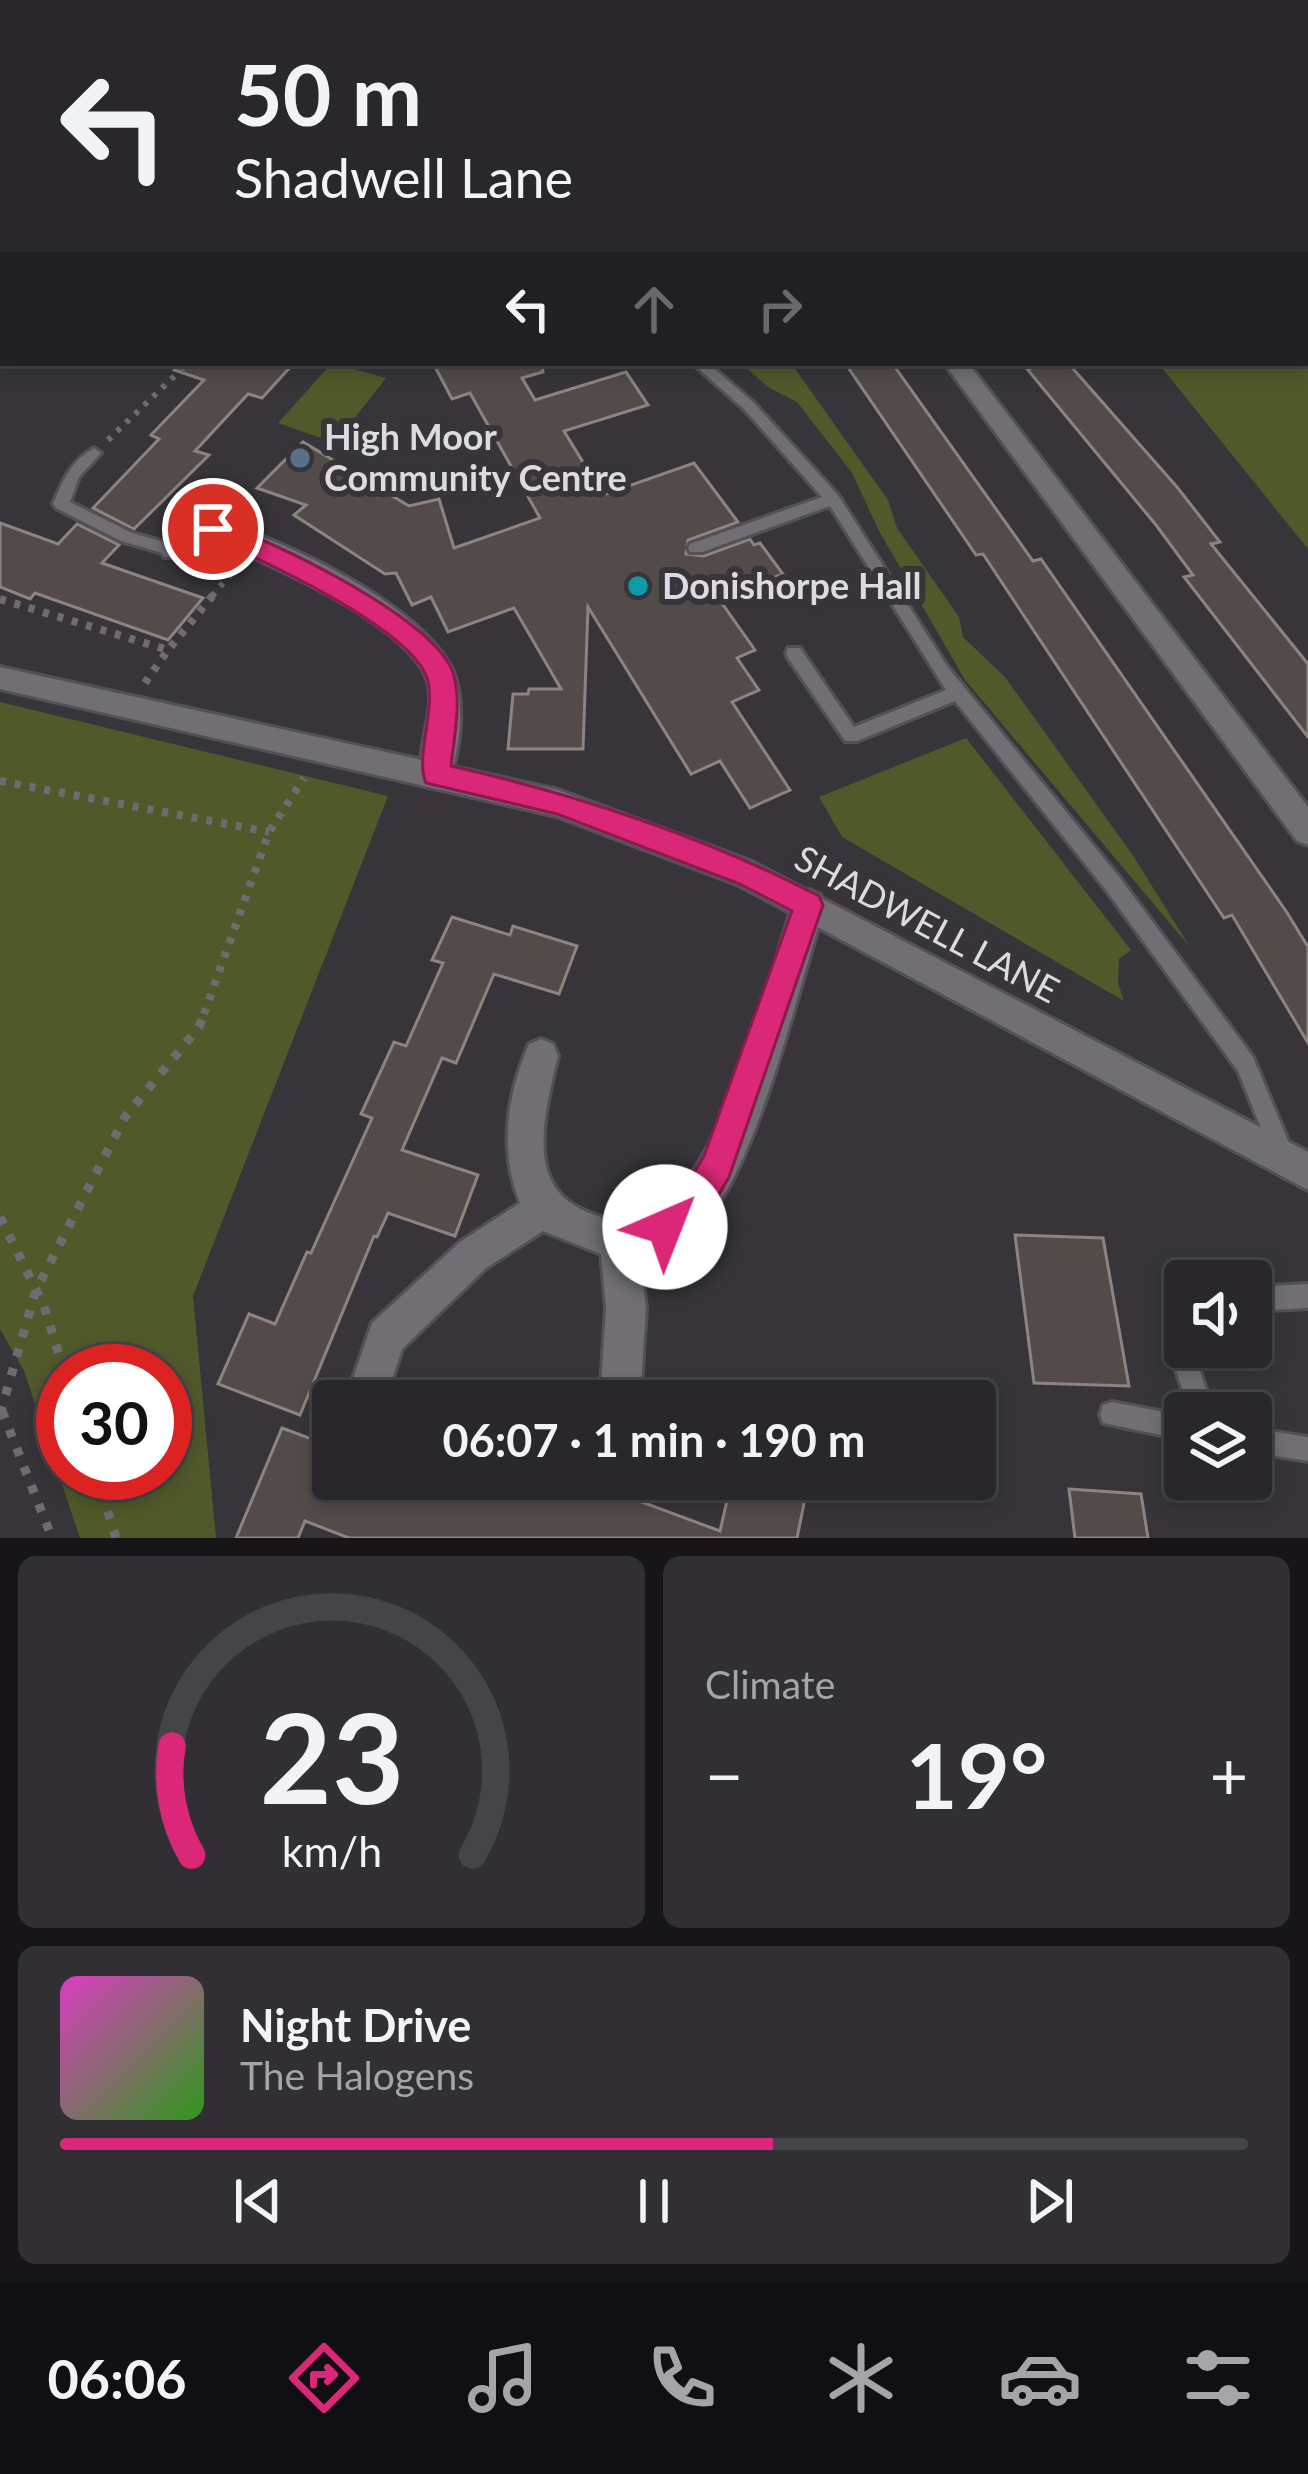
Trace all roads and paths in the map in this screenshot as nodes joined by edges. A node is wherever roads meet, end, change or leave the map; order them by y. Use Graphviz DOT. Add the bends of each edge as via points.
graph roads {
  1 [pos="185,366"];
  2 [pos="702,366"];
  3 [pos="958,366"];
  4 [pos="94,453"];
  5 [pos="833,499"];
  6 [pos="254,547"];
  7 [pos="696,548"];
  8 [pos="173,550"];
  9 [pos="0,599"];
  10 [pos="168,650"];
  11 [pos="794,653"];
  12 [pos="0,678"];
  13 [pos="144,684"];
  14 [pos="958,692"];
  15 [pos="322,749"];
  16 [pos="436,774"];
  17 [pos="0,781"];
  18 [pos="1308,831"];
  19 [pos="268,832"];
  20 [pos="809,905"];
  21 [pos="541,1056"];
  22 [pos="1297,1166"];
  23 [pos="542,1210"];
  24 [pos="0,1217"];
  25 [pos="618,1239"];
  26 [pos="36,1290"];
  27 [pos="1308,1296"];
  28 [pos="1272,1298"];
  29 [pos="55,1344"];
  30 [pos="372,1380"];
  31 [pos="621,1380"];
  32 [pos="1,1411"];
  33 [pos="1112,1414"];
  34 [pos="1164,1424"];
  35 [pos="1272,1443"];
  36 [pos="1308,1448"];
  37 [pos="104,1500"];
  38 [pos="50,1538"];
  39 [pos="116,1538"];
  1 -- 4 [label="path"];
  2 -- 5 [label="lane"];
  3 -- 18 [label="street"];
  4 -- 8 [label="lane" via="72,475 61,504"];
  5 -- 7 [label="lane"];
  5 -- 14 [label="lane"];
  6 -- 8 [label="street" via="213,529"];
  6 -- 10 [label="path"];
  6 -- 16 [label="street" via="401,628 440,674"];
  9 -- 10 [label="path"];
  10 -- 13 [label="path"];
  11 -- 14 [label="lane" via="851,736"];
  12 -- 15 [label="street, SHADWELL LANE"];
  14 -- 22 [label="lane" via="1246,1064"];
  15 -- 16 [label="street, SHADWELL LANE"];
  15 -- 19 [label="path"];
  16 -- 20 [label="street, SHADWELL LANE" via="558,803"];
  17 -- 19 [label="path"];
  19 -- 26 [label="path" via="199,1027 125,1117"];
  20 -- 22 [label="street, SHADWELL LANE"];
  20 -- 25 [label="street" via="717,1165 689,1213 641,1242"];
  21 -- 23 [label="street" via="523,1118 526,1167"];
  23 -- 25 [label="street" via="583,1234"];
  23 -- 30 [label="street" via="473,1255 386,1337"];
  24 -- 26 [label="path"];
  25 -- 31 [label="street" via="626,1308"];
  26 -- 29 [label="path"];
  26 -- 32 [label="path"];
  27 -- 28 [label="lane"];
  32 -- 38 [label="path"];
  33 -- 34 [label="lane"];
  35 -- 36 [label="lane"];
  37 -- 39 [label="path"];
}
